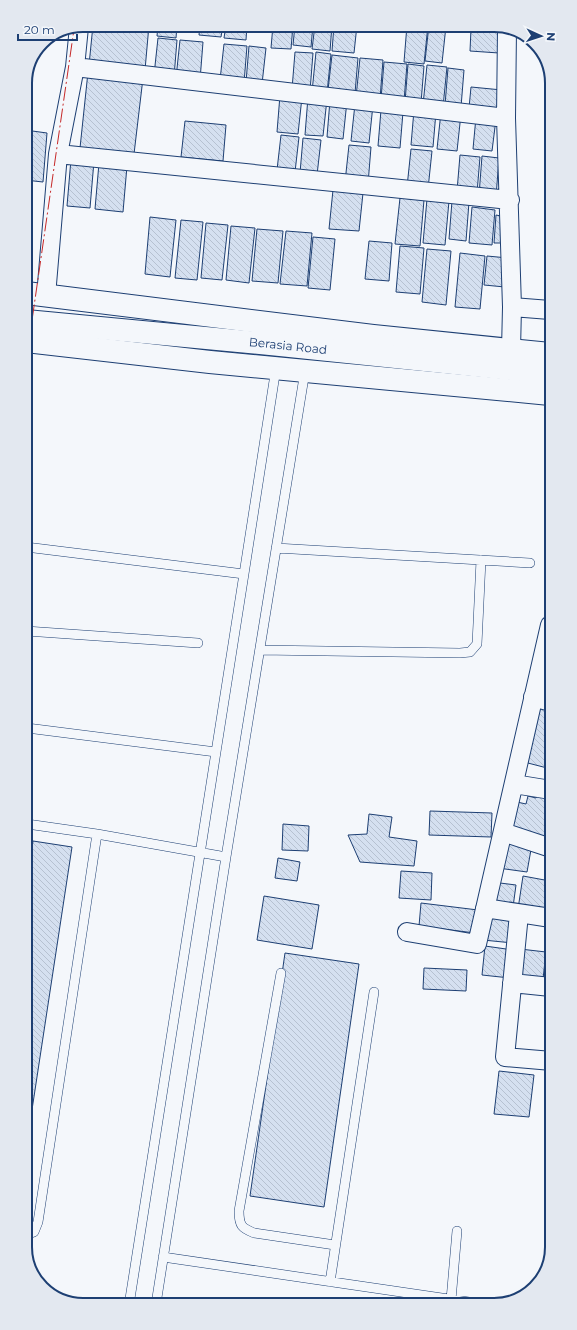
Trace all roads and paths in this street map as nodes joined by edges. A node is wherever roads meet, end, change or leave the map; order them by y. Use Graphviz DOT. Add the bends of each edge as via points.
graph roads {
  1 [pos="78,32"];
  2 [pos="507,34"];
  3 [pos="75,67"];
  4 [pos="506,118"];
  5 [pos="58,154"];
  6 [pos="510,200"];
  7 [pos="36,294"];
  8 [pos="512,307"];
  9 [pos="545,310"];
  10 [pos="32,322"];
  11 [pos="32,342"];
  12 [pos="511,350"];
  13 [pos="545,353"];
  14 [pos="276,368"];
  15 [pos="305,371"];
  16 [pos="545,372"];
  17 [pos="545,394"];
  18 [pos="276,548"];
  19 [pos="32,549"];
  20 [pos="481,560"];
  21 [pos="530,562"];
  22 [pos="244,574"];
  23 [pos="32,631"];
  24 [pos="198,643"];
  25 [pos="260,650"];
  26 [pos="545,652"];
  27 [pos="533,697"];
  28 [pos="545,700"];
  29 [pos="32,729"];
  30 [pos="216,752"];
  31 [pos="514,784"];
  32 [pos="545,789"];
  33 [pos="32,825"];
  34 [pos="503,832"];
  35 [pos="97,834"];
  36 [pos="545,846"];
  37 [pos="200,853"];
  38 [pos="226,857"];
  39 [pos="485,908"];
  40 [pos="519,914"];
  41 [pos="545,917"];
  42 [pos="407,932"];
  43 [pos="281,973"];
  44 [pos="512,983"];
  45 [pos="545,986"];
  46 [pos="374,992"];
  47 [pos="545,1060"];
  48 [pos="457,1230"];
  49 [pos="32,1233"];
  50 [pos="335,1244"];
  51 [pos="163,1257"];
  52 [pos="330,1282"];
  53 [pos="130,1298"];
  54 [pos="157,1298"];
  55 [pos="438,1298"];
  56 [pos="451,1298"];
  1 -- 3 [label="street"];
  2 -- 4 [label="street"];
  3 -- 4 [label="street"];
  3 -- 5 [label="street"];
  4 -- 6 [label="street"];
  5 -- 6 [label="street"];
  5 -- 7 [label="street"];
  6 -- 8 [label="street"];
  7 -- 12 [label="street" via="365,335"];
  8 -- 9 [label="street"];
  8 -- 12 [label="street"];
  10 -- 16 [label="street, Berasia Road"];
  11 -- 14 [label="street"];
  12 -- 13 [label="street"];
  14 -- 15 [label="street"];
  14 -- 22 [label="lane"];
  15 -- 17 [label="street"];
  15 -- 18 [label="lane"];
  18 -- 20 [label="lane"];
  18 -- 25 [label="lane"];
  19 -- 22 [label="lane"];
  20 -- 21 [label="lane"];
  20 -- 25 [label="lane" via="477,644 470,652"];
  22 -- 30 [label="lane"];
  23 -- 24 [label="lane"];
  25 -- 38 [label="lane"];
  26 -- 27 [label="street"];
  27 -- 28 [label="street"];
  27 -- 31 [label="street"];
  29 -- 30 [label="lane"];
  30 -- 37 [label="lane"];
  31 -- 32 [label="street"];
  31 -- 34 [label="street"];
  33 -- 35 [label="lane"];
  34 -- 36 [label="street"];
  34 -- 39 [label="street"];
  35 -- 37 [label="lane"];
  35 -- 49 [label="lane" via="38,1222"];
  37 -- 38 [label="lane"];
  37 -- 53 [label="lane"];
  38 -- 51 [label="lane"];
  39 -- 40 [label="street"];
  39 -- 42 [label="street" via="477,944"];
  40 -- 41 [label="street"];
  40 -- 44 [label="street"];
  43 -- 50 [label="lane" via="240,1204 239,1222 244,1229 254,1233"];
  44 -- 45 [label="street"];
  44 -- 47 [label="street" via="505,1057"];
  46 -- 50 [label="lane"];
  48 -- 56 [label="lane"];
  50 -- 52 [label="lane"];
  51 -- 52 [label="lane"];
  51 -- 54 [label="lane"];
  52 -- 55 [label="lane"];
}
